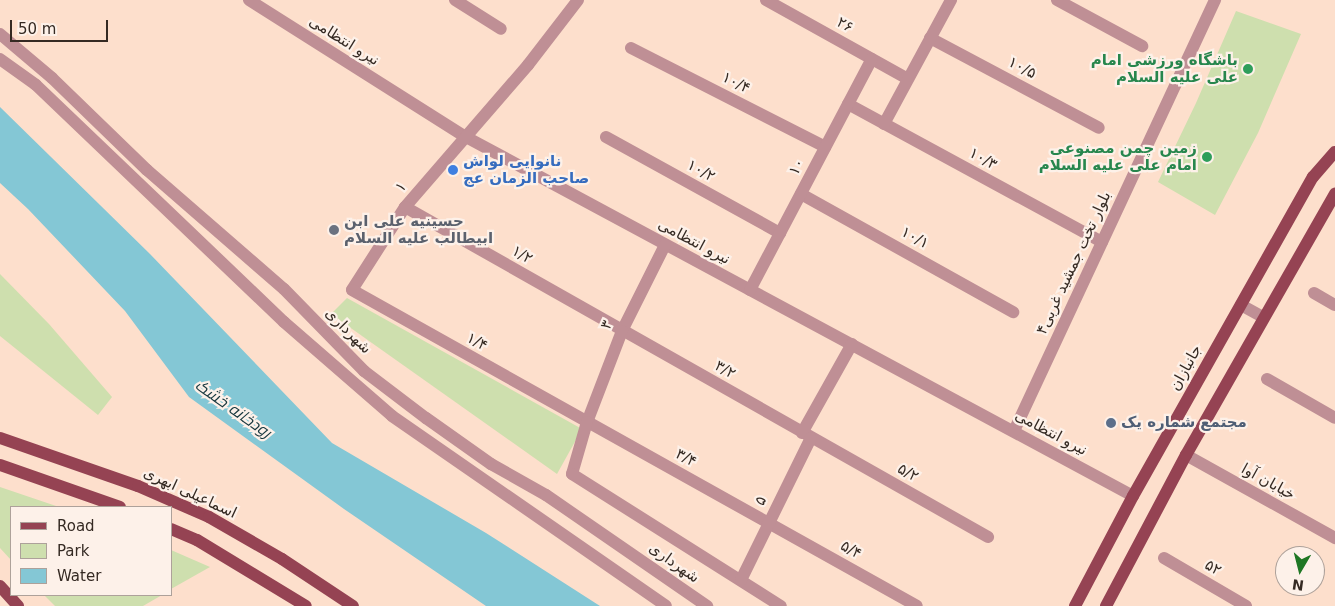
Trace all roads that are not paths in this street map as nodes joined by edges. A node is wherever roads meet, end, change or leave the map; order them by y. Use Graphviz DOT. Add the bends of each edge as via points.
graph roads {
  1 [pos="249,0"];
  2 [pos="454,0"];
  3 [pos="578,0"];
  4 [pos="766,0"];
  5 [pos="951,0"];
  6 [pos="1057,0"];
  7 [pos="1215,0"];
  8 [pos="501,29"];
  9 [pos="0,34"];
  10 [pos="930,38"];
  11 [pos="1142,46"];
  12 [pos="631,48"];
  13 [pos="0,59"];
  14 [pos="872,59"];
  15 [pos="908,79"];
  16 [pos="848,104"];
  17 [pos="884,124"];
  18 [pos="1099,128"];
  19 [pos="466,137"];
  20 [pos="606,137"];
  21 [pos="826,147"];
  22 [pos="1335,152"];
  23 [pos="801,194"];
  24 [pos="1335,194"];
  25 [pos="405,208"];
  26 [pos="780,233"];
  27 [pos="1102,242"];
  28 [pos="665,245"];
  29 [pos="352,290"];
  30 [pos="750,290"];
  31 [pos="1314,293"];
  32 [pos="1240,305"];
  33 [pos="1335,306"];
  34 [pos="1013,312"];
  35 [pos="1264,318"];
  36 [pos="622,331"];
  37 [pos="852,344"];
  38 [pos="1267,379"];
  39 [pos="1335,418"];
  40 [pos="587,422"];
  41 [pos="1014,431"];
  42 [pos="807,435"];
  43 [pos="0,438"];
  44 [pos="1186,455"];
  45 [pos="0,465"];
  46 [pos="1133,496"];
  47 [pos="117,506"];
  48 [pos="768,523"];
  49 [pos="172,529"];
  50 [pos="988,537"];
  51 [pos="1335,538"];
  52 [pos="1164,558"];
  53 [pos="741,580"];
  54 [pos="0,586"];
  55 [pos="18,606"];
  56 [pos="306,606"];
  57 [pos="353,606"];
  58 [pos="666,606"];
  59 [pos="707,606"];
  60 [pos="781,606"];
  61 [pos="918,606"];
  62 [pos="1075,606"];
  63 [pos="1106,606"];
  64 [pos="1246,606"];
  1 -- 19 [label="street, نیرو انتظامی"];
  2 -- 8 [label="street"];
  3 -- 19 [label="street, ۱"];
  4 -- 14 [label="street, ۲۶"];
  5 -- 10 [label="street"];
  6 -- 11 [label="street"];
  7 -- 27 [label="street, بلوار تخت جمشید غربی۴"];
  9 -- 59 [label="street, شهرداری" via="52,78 146,170 284,290 364,371 491,464 546,495"];
  10 -- 15 [label="street"];
  10 -- 18 [label="street, ۱۰/۵"];
  12 -- 21 [label="street, ۱۰/۴"];
  13 -- 58 [label="street" via="36,85 284,322 392,416"];
  14 -- 15 [label="street, ۲۶"];
  14 -- 16 [label="street, ۱۰"];
  15 -- 17 [label="street"];
  16 -- 17 [label="street, ۱۰/۳"];
  16 -- 21 [label="street, ۱۰"];
  17 -- 27 [label="street, ۱۰/۳"];
  19 -- 25 [label="street, ۱"];
  19 -- 28 [label="street, نیرو انتظامی"];
  20 -- 26 [label="street, ۱۰/۲"];
  21 -- 23 [label="street, ۱۰"];
  22 -- 32 [label="main road, جانبازان" via="1313,177"];
  23 -- 26 [label="street, ۱۰"];
  23 -- 34 [label="street, ۱۰/۱"];
  24 -- 35 [label="main road"];
  25 -- 29 [label="street, ۱"];
  25 -- 36 [label="street, ۱/۲"];
  26 -- 30 [label="street, ۱۰"];
  27 -- 41 [label="street, بلوار تخت جمشید غربی۴"];
  28 -- 30 [label="street, نیرو انتظامی"];
  28 -- 36 [label="street, ۳"];
  29 -- 40 [label="street, ۱/۴"];
  30 -- 37 [label="street, نیرو انتظامی"];
  31 -- 33 [label="street"];
  32 -- 35 [label="street"];
  32 -- 46 [label="main road, جانبازان"];
  35 -- 44 [label="main road"];
  36 -- 40 [label="street, ۳"];
  36 -- 42 [label="street, ۳/۲"];
  37 -- 41 [label="street, نیرو انتظامی"];
  37 -- 42 [label="street, ۵"];
  38 -- 39 [label="street"];
  40 -- 48 [label="street, ۳/۴"];
  40 -- 53 [label="street, ۳" via="572,474"];
  41 -- 46 [label="street, نیرو انتظامی"];
  42 -- 48 [label="street, ۵"];
  42 -- 50 [label="street, ۵/۲"];
  43 -- 57 [label="main road, اسماعیلی ابهری" via="138,486 209,517 282,559"];
  44 -- 51 [label="street, خیابان آوا"];
  44 -- 63 [label="main road"];
  45 -- 47 [label="main road"];
  46 -- 62 [label="main road, جانبازان"];
  48 -- 53 [label="street, ۵"];
  48 -- 61 [label="street, ۵/۴"];
  49 -- 56 [label="main road" via="205,544"];
  52 -- 64 [label="street, ۵۲"];
  53 -- 60 [label="street"];
  54 -- 55 [label="main road"];
}
